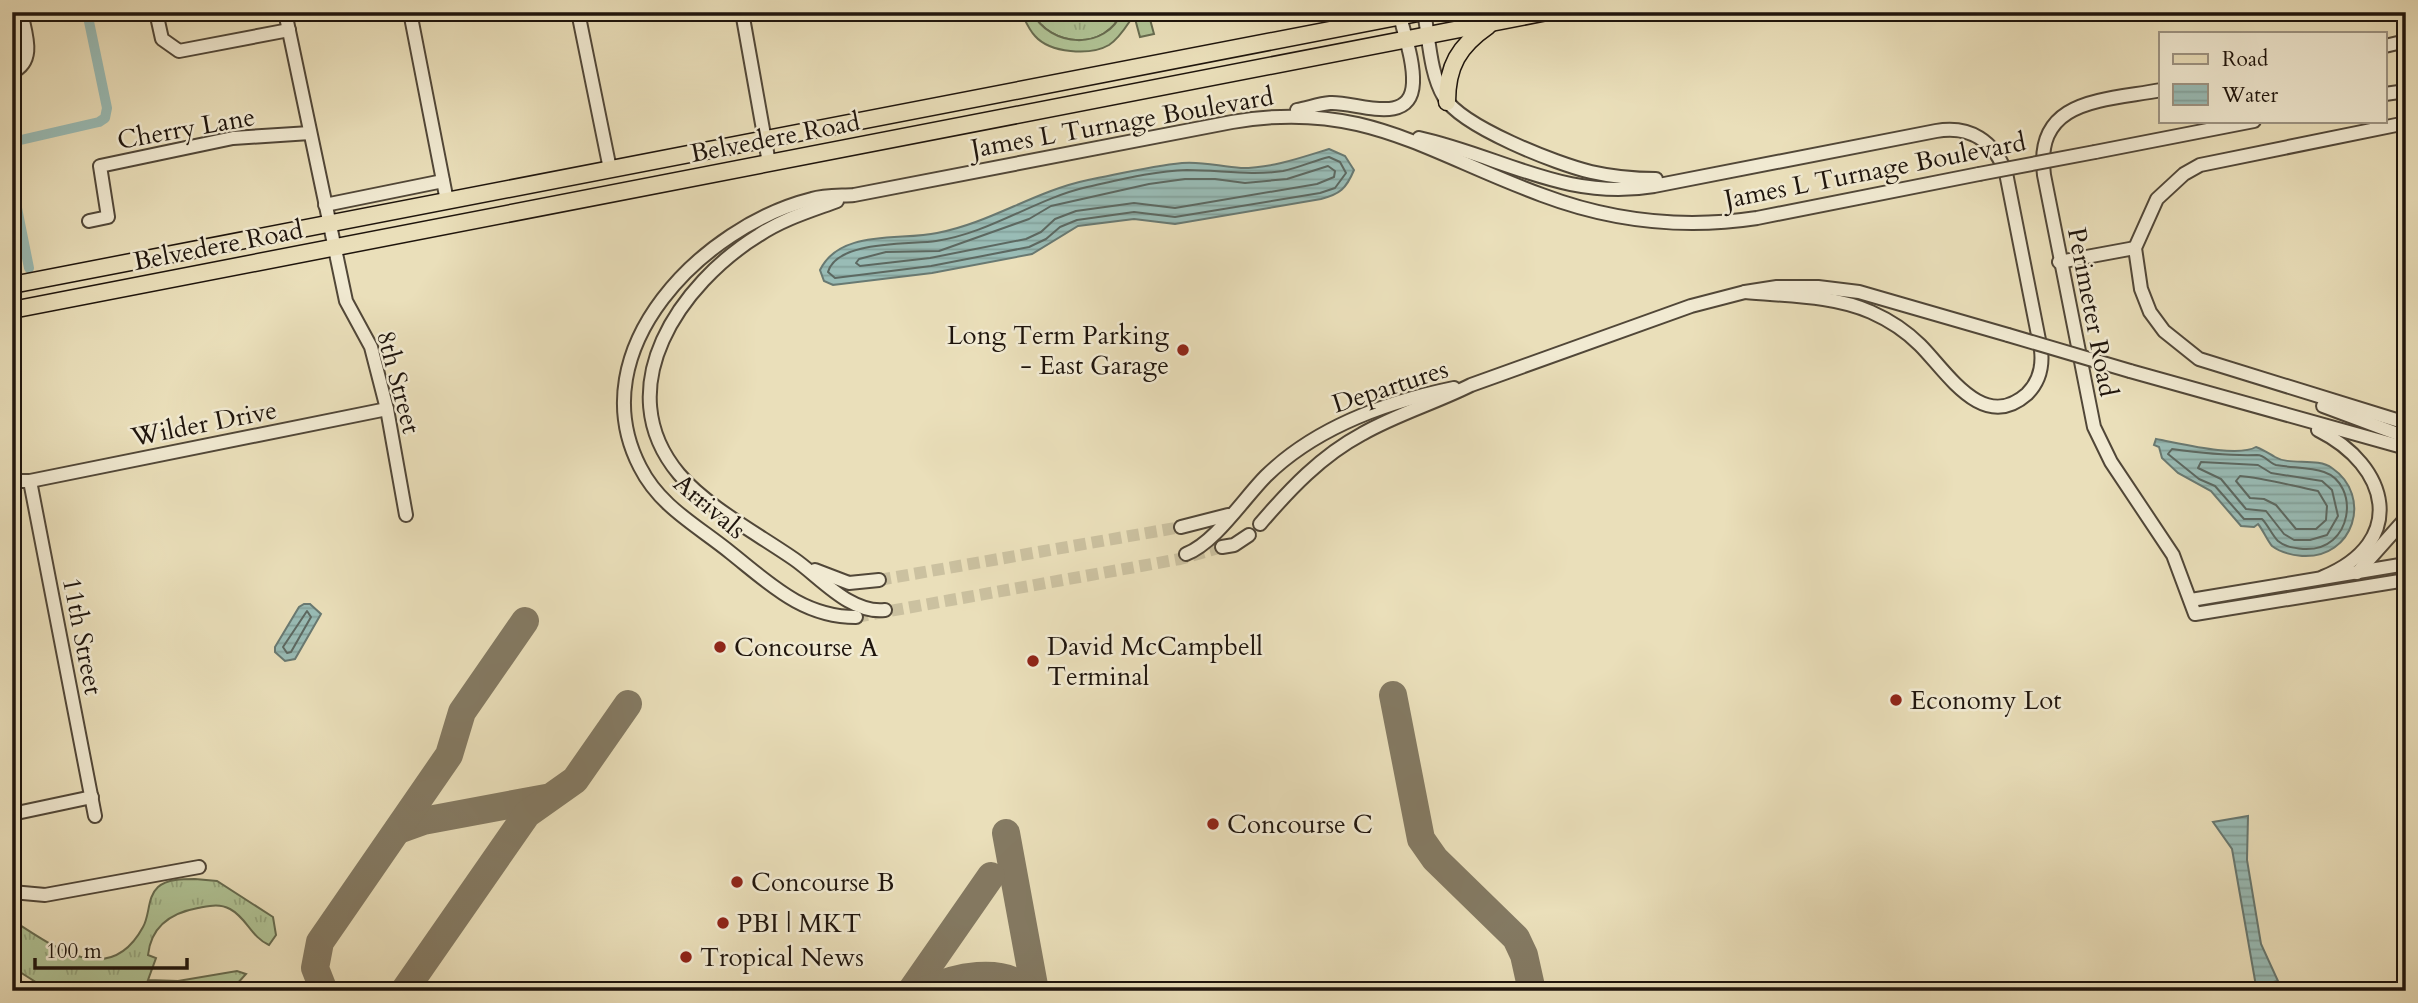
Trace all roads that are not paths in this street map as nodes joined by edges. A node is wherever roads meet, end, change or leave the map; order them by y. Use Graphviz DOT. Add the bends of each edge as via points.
graph roads {
  1 [pos="21,12"];
  2 [pos="156,12"];
  3 [pos="285,12"];
  4 [pos="410,12"];
  5 [pos="578,12"];
  6 [pos="742,12"];
  7 [pos="1423,12"];
  8 [pos="1547,12"];
  9 [pos="1400,14"];
  10 [pos="1494,23"];
  11 [pos="289,30"];
  12 [pos="1428,36"];
  13 [pos="1405,40"];
  14 [pos="2406,41"];
  15 [pos="2386,46"];
  16 [pos="12,72"];
  17 [pos="2159,90"];
  18 [pos="1447,102"];
  19 [pos="1269,116"];
  20 [pos="2249,122"];
  21 [pos="2406,123"];
  22 [pos="310,133"];
  23 [pos="1398,134"];
  24 [pos="765,139"];
  25 [pos="769,163"];
  26 [pos="610,169"];
  27 [pos="1688,178"];
  28 [pos="443,181"];
  29 [pos="854,195"];
  30 [pos="447,201"];
  31 [pos="325,205"];
  32 [pos="89,221"];
  33 [pos="329,224"];
  34 [pos="334,247"];
  35 [pos="2134,247"];
  36 [pos="2059,262"];
  37 [pos="12,285"];
  38 [pos="1745,292"];
  39 [pos="12,310"];
  40 [pos="1471,385"];
  41 [pos="2289,388"];
  42 [pos="387,410"];
  43 [pos="2295,419"];
  44 [pos="2406,423"];
  45 [pos="2406,437"];
  46 [pos="2406,448"];
  47 [pos="12,481"];
  48 [pos="30,481"];
  49 [pos="1230,515"];
  50 [pos="406,516"];
  51 [pos="2406,518"];
  52 [pos="1260,524"];
  53 [pos="1181,527"];
  54 [pos="1249,535"];
  55 [pos="1222,547"];
  56 [pos="1186,554"];
  57 [pos="799,562"];
  58 [pos="2406,564"];
  59 [pos="2359,572"];
  60 [pos="2323,577"];
  61 [pos="879,580"];
  62 [pos="2406,580"];
  63 [pos="2306,595"];
  64 [pos="2191,600"];
  65 [pos="885,610"];
  66 [pos="856,617"];
  67 [pos="92,797"];
  68 [pos="12,814"];
  69 [pos="95,816"];
  70 [pos="199,867"];
  71 [pos="12,892"];
  1 -- 16 [label="street" via="28,46 26,61"];
  2 -- 11 [label="street" via="162,38 179,51"];
  3 -- 11 [label="street, 8th Street"];
  4 -- 28 [label="street"];
  5 -- 26 [label="street"];
  6 -- 24 [label="street"];
  7 -- 9 [label="main road, Belvedere Road"];
  7 -- 12 [label="street"];
  8 -- 10 [label="main road, Belvedere Road"];
  9 -- 13 [label="street"];
  9 -- 24 [label="main road, Belvedere Road"];
  10 -- 12 [label="main road, Belvedere Road"];
  10 -- 18 [label="main road" via="1471,39 1454,60"];
  11 -- 22 [label="street, 8th Street"];
  12 -- 13 [label="main road, Belvedere Road"];
  12 -- 18 [label="street"];
  13 -- 19 [label="street" via="1413,81 1403,104 1377,110 1330,103"];
  13 -- 25 [label="main road, Belvedere Road"];
  14 -- 15 [label="street"];
  17 -- 36 [label="street, Perimeter Road" via="2077,107 2049,129 2042,159"];
  18 -- 27 [label="street" via="1501,137 1579,169 1626,178"];
  19 -- 23 [label="street, James L Turnage Boulevard" via="1337,118"];
  19 -- 29 [label="street, James L Turnage Boulevard"];
  20 -- 23 [label="street, James L Turnage Boulevard, bridge" via="1721,223 1610,215 1557,201"];
  21 -- 35 [label="street" via="2200,165 2176,180 2157,200"];
  22 -- 31 [label="street, 8th Street"];
  22 -- 32 [label="street, Cherry Lane" via="233,138 100,166 108,217"];
  23 -- 27 [label="street" via="1449,145 1536,177 1579,187 1635,188"];
  24 -- 25 [label="street"];
  24 -- 26 [label="main road, Belvedere Road"];
  25 -- 34 [label="main road, Belvedere Road"];
  26 -- 30 [label="main road, Belvedere Road"];
  27 -- 38 [label="street" via="1944,129 1979,137 1997,152 2006,173 2040,345 2040,373 2032,389 2016,401 1983,404 1963,391 1910,337 1877,315 1838,302"];
  28 -- 30 [label="street"];
  28 -- 31 [label="street"];
  29 -- 57 [label="street" via="776,225 732,254 682,307 653,363 650,408 667,457 690,486"];
  29 -- 66 [label="street, Arrivals" via="814,198 780,210 743,229 693,265 645,327 629,363 624,399 633,452 670,507 793,602 825,614"];
  30 -- 33 [label="main road, Belvedere Road"];
  31 -- 33 [label="street, 8th Street"];
  33 -- 34 [label="street, 8th Street"];
  33 -- 37 [label="main road, Belvedere Road"];
  34 -- 39 [label="main road, Belvedere Road"];
  34 -- 42 [label="street, 8th Street" via="346,301 371,347"];
  35 -- 36 [label="street"];
  35 -- 41 [label="street" via="2150,312 2181,347 2199,359"];
  36 -- 64 [label="street, Perimeter Road" via="2097,436 2173,555"];
  38 -- 40 [label="street" via="1683,309"];
  38 -- 43 [label="street, bridge" via="1791,286 1846,290"];
  40 -- 49 [label="street, Departures" via="1430,393 1348,421 1293,453"];
  40 -- 52 [label="street" via="1377,426 1332,452 1307,472"];
  41 -- 44 [label="street"];
  41 -- 45 [label="street"];
  42 -- 48 [label="street, Wilder Drive"];
  42 -- 50 [label="street, 8th Street"];
  43 -- 46 [label="street"];
  43 -- 60 [label="street" via="2343,443 2358,456 2378,497 2379,517 2372,538 2351,562"];
  47 -- 48 [label="street"];
  48 -- 67 [label="street, 11th Street"];
  49 -- 53 [label="street"];
  49 -- 56 [label="street, Departures"];
  51 -- 59 [label="street"];
  54 -- 55 [label="street"];
  57 -- 61 [label="street" via="843,581"];
  57 -- 65 [label="street" via="844,597"];
  58 -- 59 [label="street"];
  59 -- 60 [label="street"];
  59 -- 63 [label="street"];
  60 -- 64 [label="street"];
  62 -- 63 [label="street, Perimeter Road"];
  63 -- 64 [label="street, Perimeter Road" via="2195,614"];
  67 -- 68 [label="street"];
  67 -- 69 [label="street, 11th Street"];
  70 -- 71 [label="street" via="38,896"];
}
